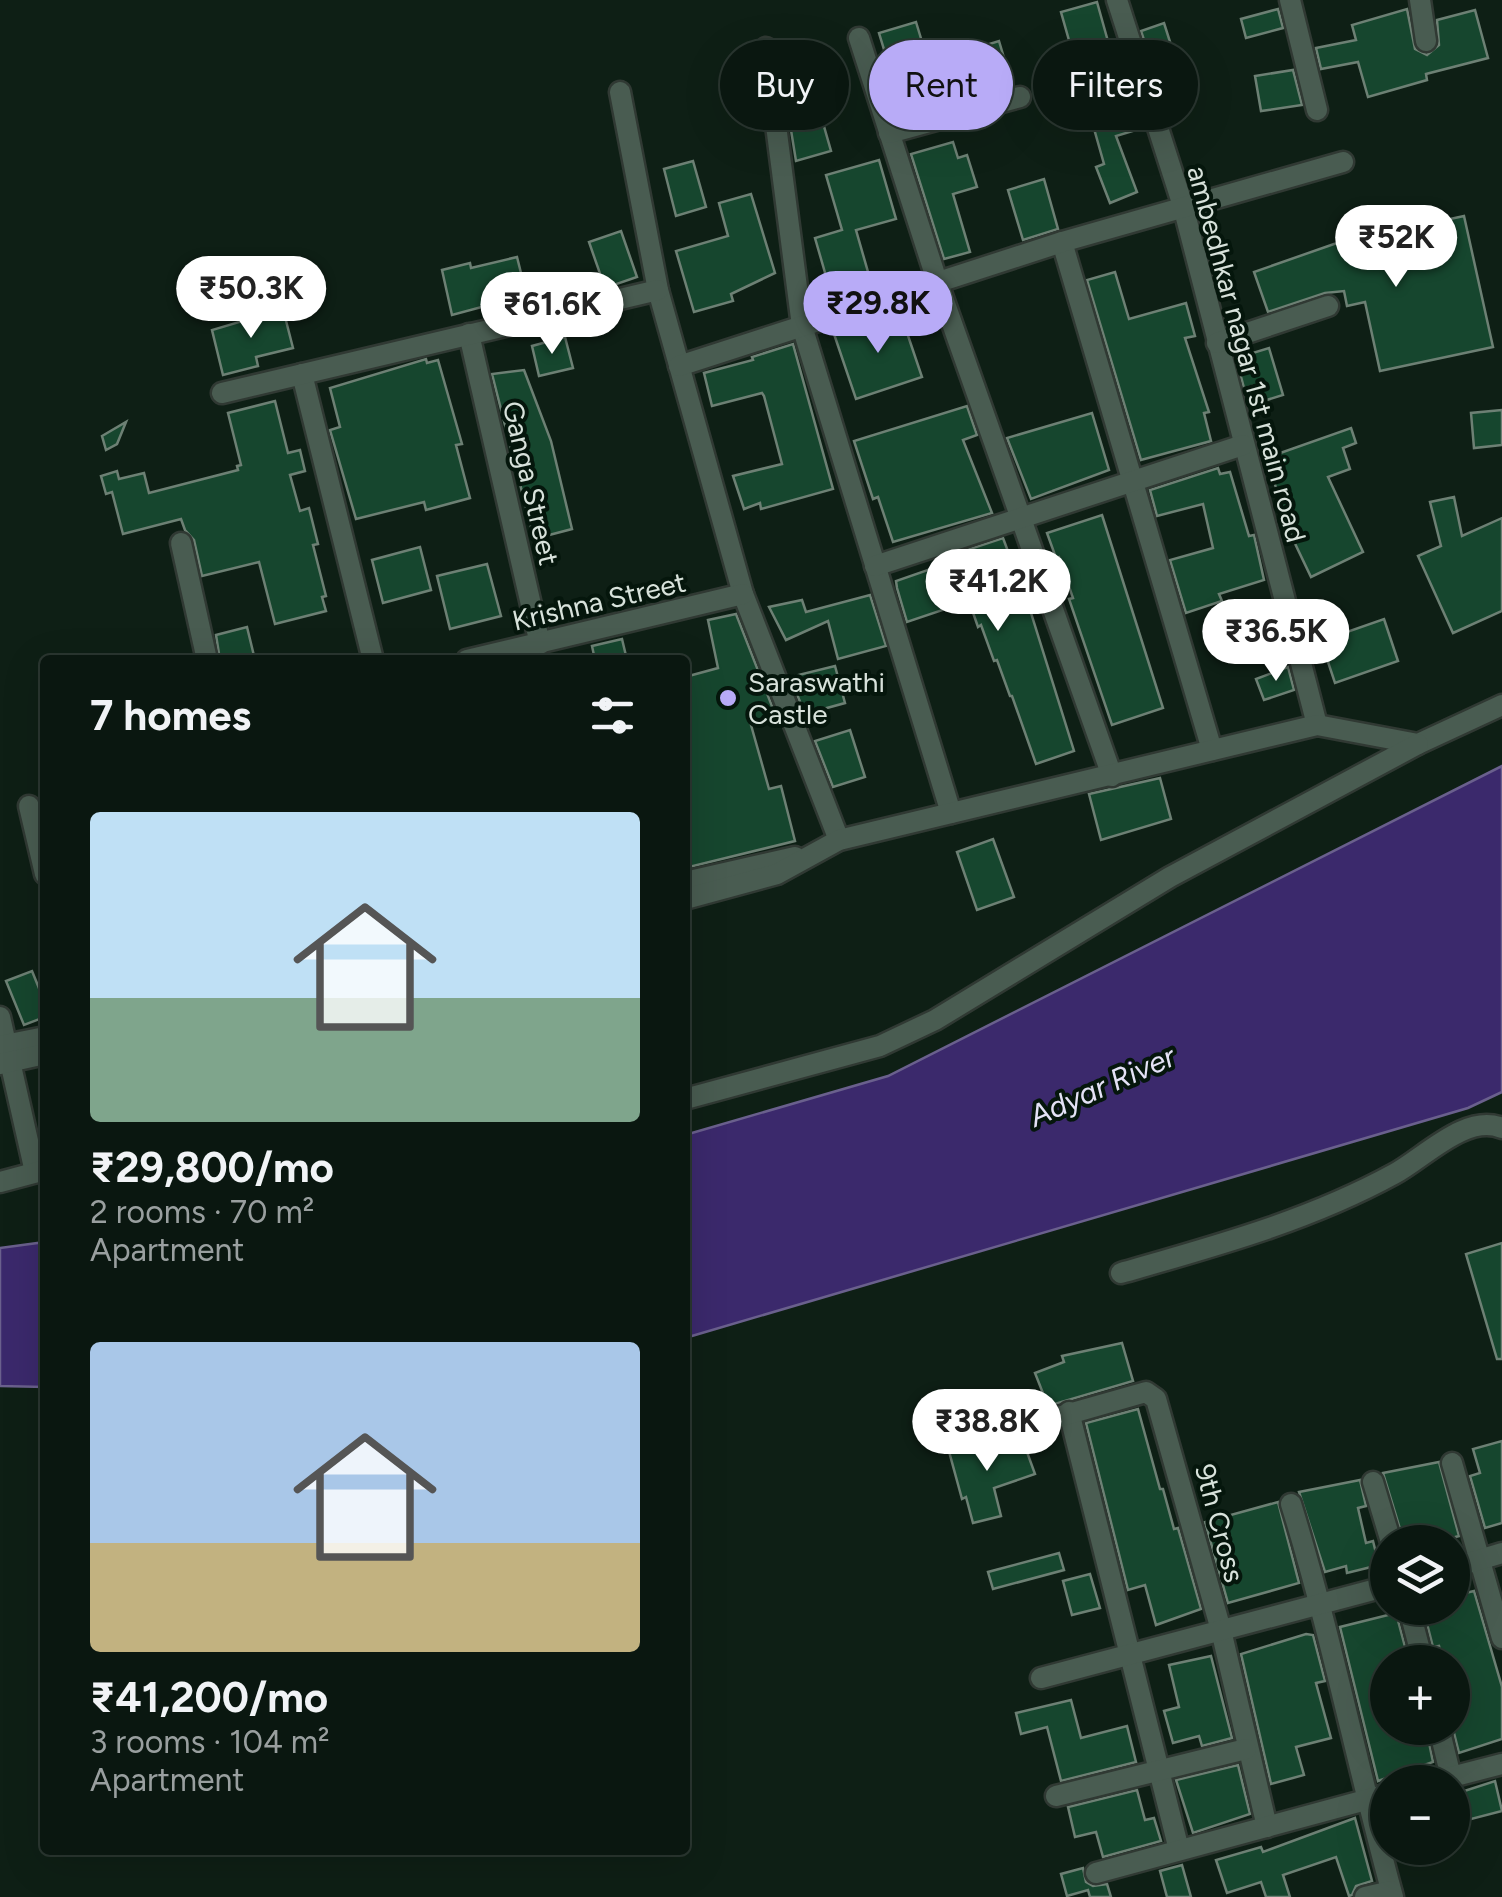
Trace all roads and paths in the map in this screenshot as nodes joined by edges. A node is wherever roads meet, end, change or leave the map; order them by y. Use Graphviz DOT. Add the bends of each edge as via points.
graph roads {
  1 [pos="1117,0"];
  2 [pos="1290,0"];
  3 [pos="1420,0"];
  4 [pos="859,38"];
  5 [pos="1426,41"];
  6 [pos="620,92"];
  7 [pos="1020,97"];
  8 [pos="1317,110"];
  9 [pos="777,130"];
  10 [pos="889,133"];
  11 [pos="1343,162"];
  12 [pos="1182,206"];
  13 [pos="1062,242"];
  14 [pos="937,281"];
  15 [pos="658,290"];
  16 [pos="1328,306"];
  17 [pos="802,326"];
  18 [pos="469,334"];
  19 [pos="1217,344"];
  20 [pos="680,366"];
  21 [pos="302,374"];
  22 [pos="222,393"];
  23 [pos="1243,446"];
  24 [pos="1133,481"];
  25 [pos="1020,517"];
  26 [pos="181,543"];
  27 [pos="875,566"];
  28 [pos="744,594"];
  29 [pos="540,644"];
  30 [pos="206,655"];
  31 [pos="372,655"];
  32 [pos="490,655"];
  33 [pos="1502,706"];
  34 [pos="1317,725"];
  35 [pos="1418,744"];
  36 [pos="1212,750"];
  37 [pos="1112,776"];
  38 [pos="29,806"];
  39 [pos="952,813"];
  40 [pos="839,840"];
  41 [pos="40,853"];
  42 [pos="806,856"];
  43 [pos="690,881"];
  44 [pos="690,897"];
  45 [pos="0,1016"];
  46 [pos="40,1039"];
  47 [pos="4,1054"];
  48 [pos="40,1054"];
  49 [pos="690,1098"];
  50 [pos="1502,1128"];
  51 [pos="40,1171"];
  52 [pos="0,1182"];
  53 [pos="1121,1273"];
  54 [pos="1069,1412"];
  55 [pos="995,1434"];
  56 [pos="1452,1463"];
  57 [pos="1373,1482"];
  58 [pos="1291,1504"];
  59 [pos="1386,1525"];
  60 [pos="1492,1556"];
  61 [pos="1370,1590"];
  62 [pos="1322,1602"];
  63 [pos="1221,1630"];
  64 [pos="1502,1638"];
  65 [pos="1131,1655"];
  66 [pos="1041,1678"];
  67 [pos="1246,1749"];
  68 [pos="1502,1764"];
  69 [pos="1159,1770"];
  70 [pos="1470,1773"];
  71 [pos="1056,1796"];
  72 [pos="1370,1799"];
  73 [pos="1366,1800"];
  74 [pos="1266,1827"];
  75 [pos="1179,1850"];
  76 [pos="1096,1873"];
  77 [pos="1392,1894"];
  78 [pos="1365,1897"];
  1 -- 12 [label="street, ambedhkar nagar 1st main road"];
  2 -- 8 [label="street"];
  3 -- 5 [label="street"];
  4 -- 10 [label="street"];
  6 -- 15 [label="street"];
  7 -- 10 [label="street"];
  9 -- 17 [label="street"];
  10 -- 14 [label="street"];
  11 -- 12 [label="street"];
  12 -- 13 [label="street"];
  12 -- 19 [label="street, ambedhkar nagar 1st main road"];
  13 -- 14 [label="street"];
  13 -- 24 [label="street"];
  14 -- 17 [label="street"];
  14 -- 25 [label="street"];
  15 -- 18 [label="street"];
  15 -- 20 [label="street"];
  16 -- 19 [label="street"];
  17 -- 20 [label="street"];
  17 -- 27 [label="street"];
  18 -- 21 [label="street"];
  18 -- 29 [label="street, Ganga Street"];
  19 -- 23 [label="street, ambedhkar nagar 1st main road"];
  20 -- 28 [label="street"];
  21 -- 22 [label="street"];
  21 -- 31 [label="street"];
  23 -- 24 [label="street"];
  23 -- 34 [label="street, ambedhkar nagar 1st main road"];
  24 -- 25 [label="street"];
  24 -- 36 [label="street"];
  25 -- 27 [label="street"];
  25 -- 37 [label="street"];
  26 -- 30 [label="street"];
  27 -- 39 [label="street"];
  28 -- 29 [label="street, Krishna Street"];
  28 -- 40 [label="street"];
  29 -- 32 [label="street, Krishna Street"];
  33 -- 35 [label="street"];
  34 -- 35 [label="street"];
  34 -- 36 [label="street"];
  35 -- 49 [label="street" via="1170,876 935,1020 880,1046"];
  36 -- 37 [label="street"];
  37 -- 39 [label="street"];
  38 -- 41 [label="street"];
  39 -- 40 [label="street"];
  40 -- 42 [label="street"];
  42 -- 43 [label="street"];
  42 -- 44 [label="street" via="777,874"];
  45 -- 47 [label="street"];
  46 -- 47 [label="street"];
  47 -- 48 [label="street"];
  47 -- 51 [label="street"];
  50 -- 53 [label="street" via="1469,1127 1380,1182 1262,1233"];
  51 -- 52 [label="street"];
  54 -- 55 [label="street, 9th Cross"];
  54 -- 63 [label="street, 9th Cross" via="1146,1392 1156,1398"];
  54 -- 65 [label="street"];
  56 -- 60 [label="street"];
  57 -- 59 [label="street"];
  58 -- 62 [label="street"];
  60 -- 64 [label="street"];
  61 -- 62 [label="street"];
  62 -- 63 [label="street"];
  62 -- 73 [label="street"];
  63 -- 65 [label="street"];
  63 -- 67 [label="street, 9th Cross"];
  65 -- 66 [label="street"];
  65 -- 69 [label="street"];
  67 -- 69 [label="street"];
  67 -- 74 [label="street, 9th Cross"];
  68 -- 70 [label="street"];
  69 -- 71 [label="street"];
  69 -- 75 [label="street"];
  72 -- 73 [label="street"];
  73 -- 74 [label="street"];
  73 -- 77 [label="street"];
  74 -- 75 [label="street"];
  75 -- 76 [label="street"];
  77 -- 78 [label="street"];
}
